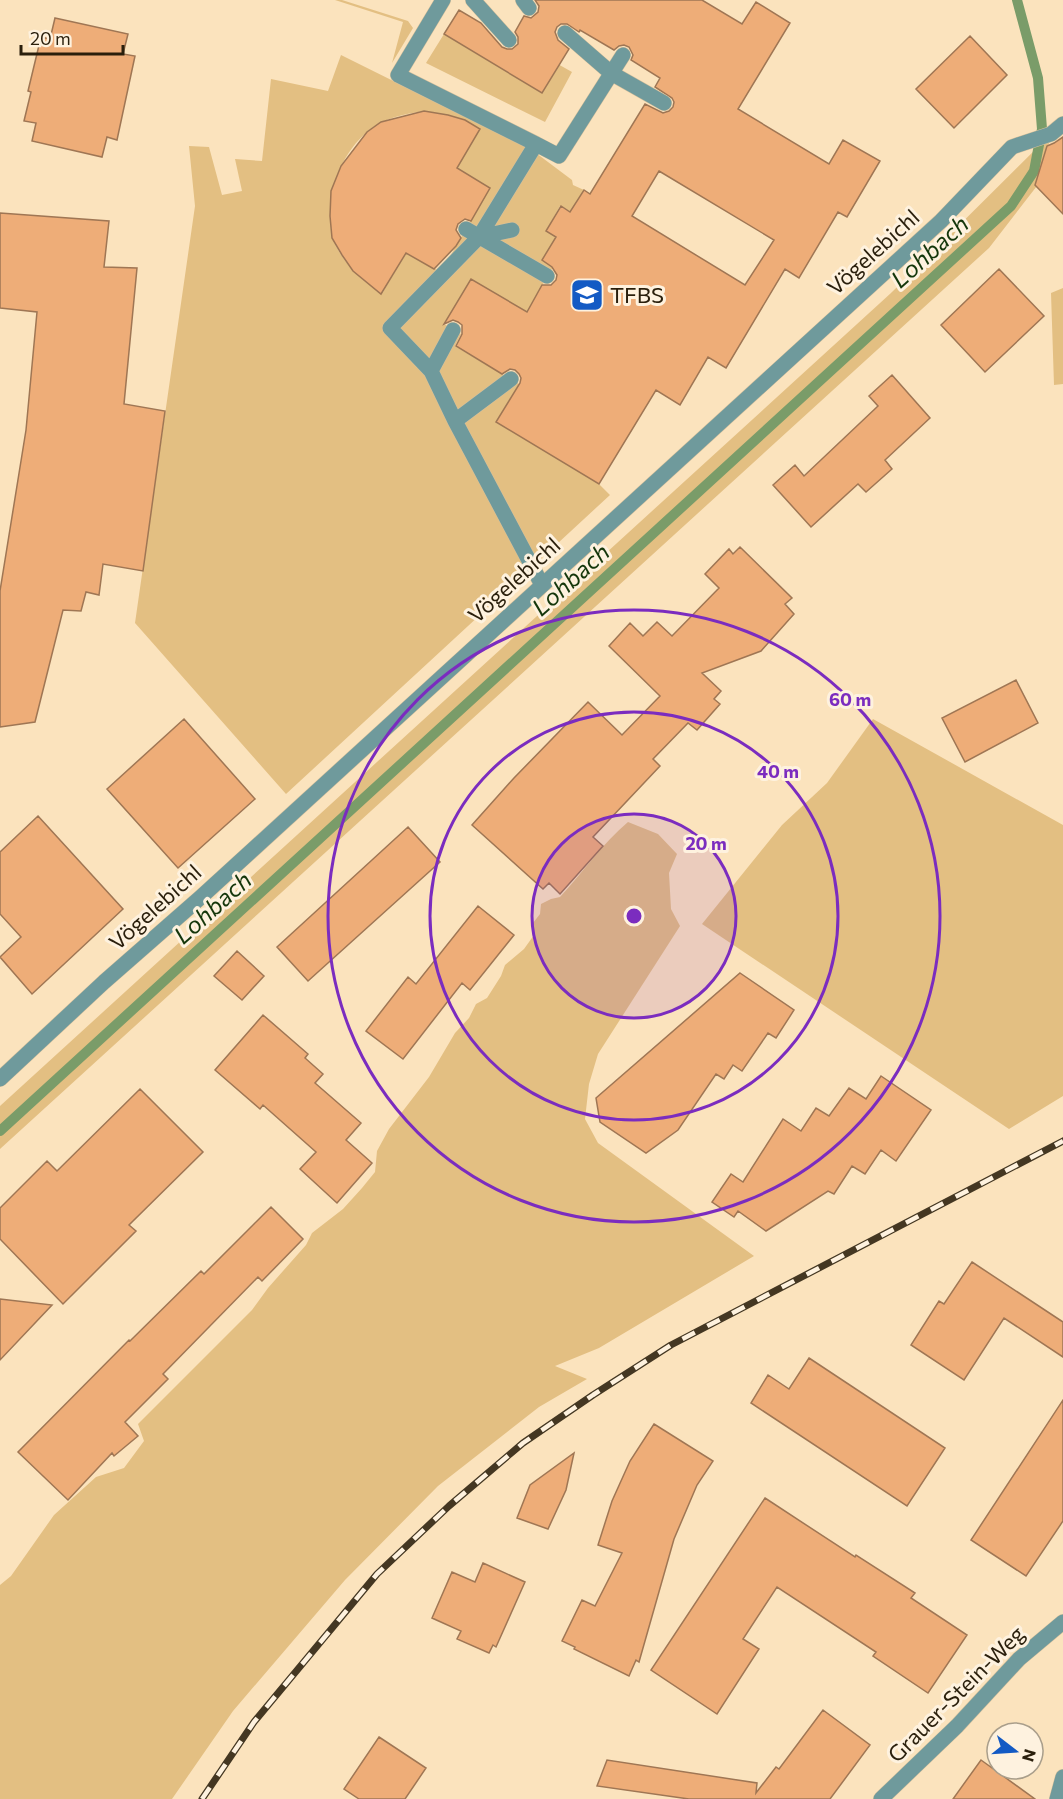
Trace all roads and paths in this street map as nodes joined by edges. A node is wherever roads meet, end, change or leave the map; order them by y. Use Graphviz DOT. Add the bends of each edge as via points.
graph roads {
  1 [pos="444,0"];
  2 [pos="473,0"];
  3 [pos="565,33"];
  4 [pos="509,40"];
  5 [pos="623,55"];
  6 [pos="611,73"];
  7 [pos="664,103"];
  8 [pos="1057,129"];
  9 [pos="536,144"];
  10 [pos="512,230"];
  11 [pos="473,233"];
  12 [pos="547,276"];
  13 [pos="453,330"];
  14 [pos="431,371"];
  15 [pos="511,379"];
  16 [pos="455,421"];
  17 [pos="542,585"];
  18 [pos="0,1079"];
  19 [pos="1063,1622"];
  20 [pos="1063,1777"];
  21 [pos="882,1799"];
  22 [pos="1057,1799"];
  1 -- 9 [label="street" via="398,75"];
  2 -- 4 [label="street"];
  3 -- 6 [label="street"];
  5 -- 6 [label="street"];
  6 -- 7 [label="street"];
  6 -- 9 [label="street" via="559,156"];
  8 -- 17 [label="street, Vögelebichl" via="1012,147 940,221"];
  9 -- 11 [label="street"];
  10 -- 11 [label="street"];
  11 -- 12 [label="street"];
  11 -- 14 [label="street" via="390,328"];
  13 -- 14 [label="street"];
  14 -- 16 [label="street"];
  15 -- 16 [label="street"];
  16 -- 17 [label="street"];
  17 -- 18 [label="street, Vögelebichl"];
  19 -- 21 [label="street, Grauer-Stein-Weg" via="1019,1659"];
  20 -- 22 [label="street"];
}
